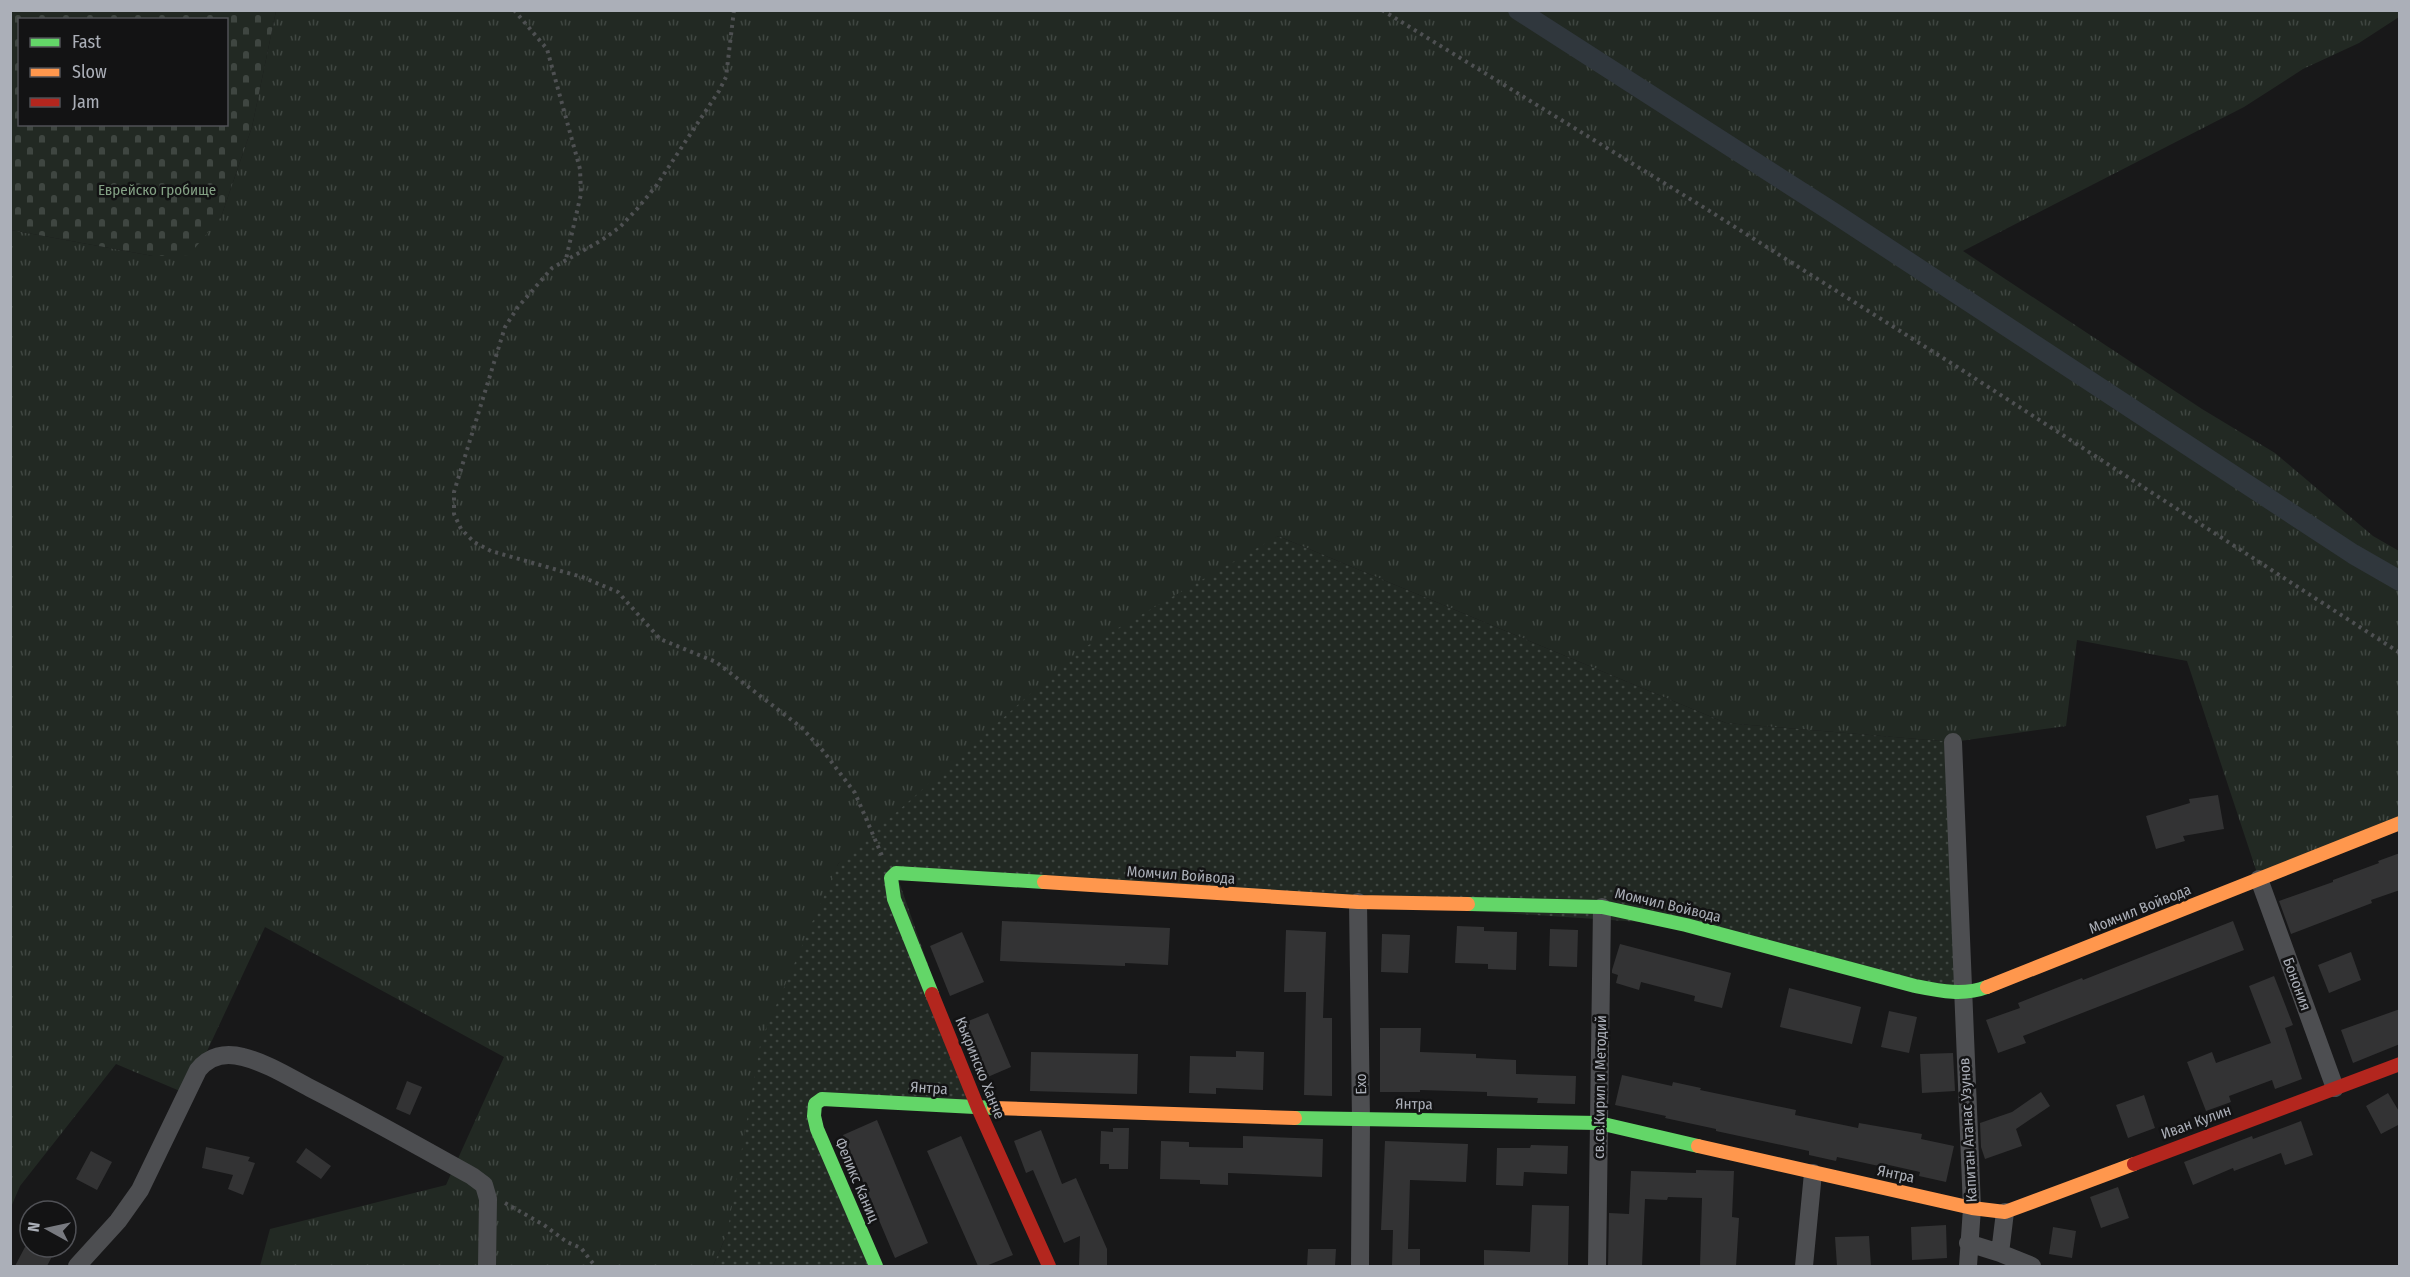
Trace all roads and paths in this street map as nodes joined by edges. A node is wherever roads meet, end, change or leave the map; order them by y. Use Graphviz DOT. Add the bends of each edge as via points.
graph roads {
  1 [pos="514,10"];
  2 [pos="734,10"];
  3 [pos="1382,10"];
  4 [pos="566,260"];
  5 [pos="2400,653"];
  6 [pos="1953,742"];
  7 [pos="2400,823"];
  8 [pos="891,878"];
  9 [pos="2259,879"];
  10 [pos="1358,902"];
  11 [pos="1602,907"];
  12 [pos="1962,994"];
  13 [pos="2400,1065"];
  14 [pos="2335,1088"];
  15 [pos="815,1104"];
  16 [pos="978,1108"];
  17 [pos="1361,1120"];
  18 [pos="1599,1123"];
  19 [pos="1813,1173"];
  20 [pos="486,1193"];
  21 [pos="1972,1208"];
  22 [pos="2005,1212"];
  23 [pos="1968,1243"];
  24 [pos="2001,1253"];
  25 [pos="77,1266"];
  26 [pos="487,1266"];
  27 [pos="595,1266"];
  28 [pos="876,1266"];
  29 [pos="1049,1266"];
  30 [pos="1360,1266"];
  31 [pos="1597,1266"];
  32 [pos="1804,1266"];
  33 [pos="1968,1266"];
  34 [pos="2032,1266"];
  1 -- 4 [label="path" via="547,49 580,169 581,194"];
  2 -- 4 [label="path" via="726,77 656,186 620,227"];
  3 -- 5 [label="path" via="1943,358"];
  4 -- 8 [label="path" via="538,282 505,327 454,492 454,514 461,529 491,551 582,577 618,592 660,639 716,663 802,728 855,793"];
  6 -- 12 [label="street, Капитан Атанас Узунов"];
  7 -- 9 [label="street, Момчил Войвода"];
  8 -- 10 [label="street, Момчил Войвода" via="896,873 905,873"];
  8 -- 16 [label="street, Къкринско Ханче" via="894,899"];
  9 -- 12 [label="street, Момчил Войвода"];
  9 -- 14 [label="street, Бонония"];
  10 -- 11 [label="street, Момчил Войвода"];
  10 -- 17 [label="street, Ехо"];
  11 -- 12 [label="street, Момчил Войвода" via="1686,925 1916,986"];
  11 -- 18 [label="street, св.св.Кирил и Методий"];
  12 -- 21 [label="street, Капитан Атанас Узунов"];
  13 -- 14 [label="street, Иван Кулин"];
  14 -- 22 [label="street, Иван Кулин"];
  15 -- 16 [label="street, Янтра" via="835,1098"];
  15 -- 28 [label="street, Феликс Каниц" via="818,1129"];
  16 -- 17 [label="street, Янтра"];
  16 -- 29 [label="street, Къкринско Ханче"];
  17 -- 18 [label="street, Янтра"];
  17 -- 30 [label="street, Ехо"];
  18 -- 19 [label="street, Янтра"];
  18 -- 31 [label="street, св.св.Кирил и Методий"];
  19 -- 21 [label="street, Янтра"];
  19 -- 32 [label="street"];
  20 -- 25 [label="street" via="484,1185 472,1176 263,1064 242,1056 213,1057 198,1070 140,1190"];
  20 -- 26 [label="street"];
  20 -- 27 [label="path" via="581,1248"];
  21 -- 22 [label="street, Янтра"];
  21 -- 23 [label="street, Капитан Атанас Узунов"];
  22 -- 24 [label="street"];
  23 -- 24 [label="street"];
  23 -- 33 [label="street, Капитан Атанас Узунов"];
  24 -- 34 [label="street"];
}
